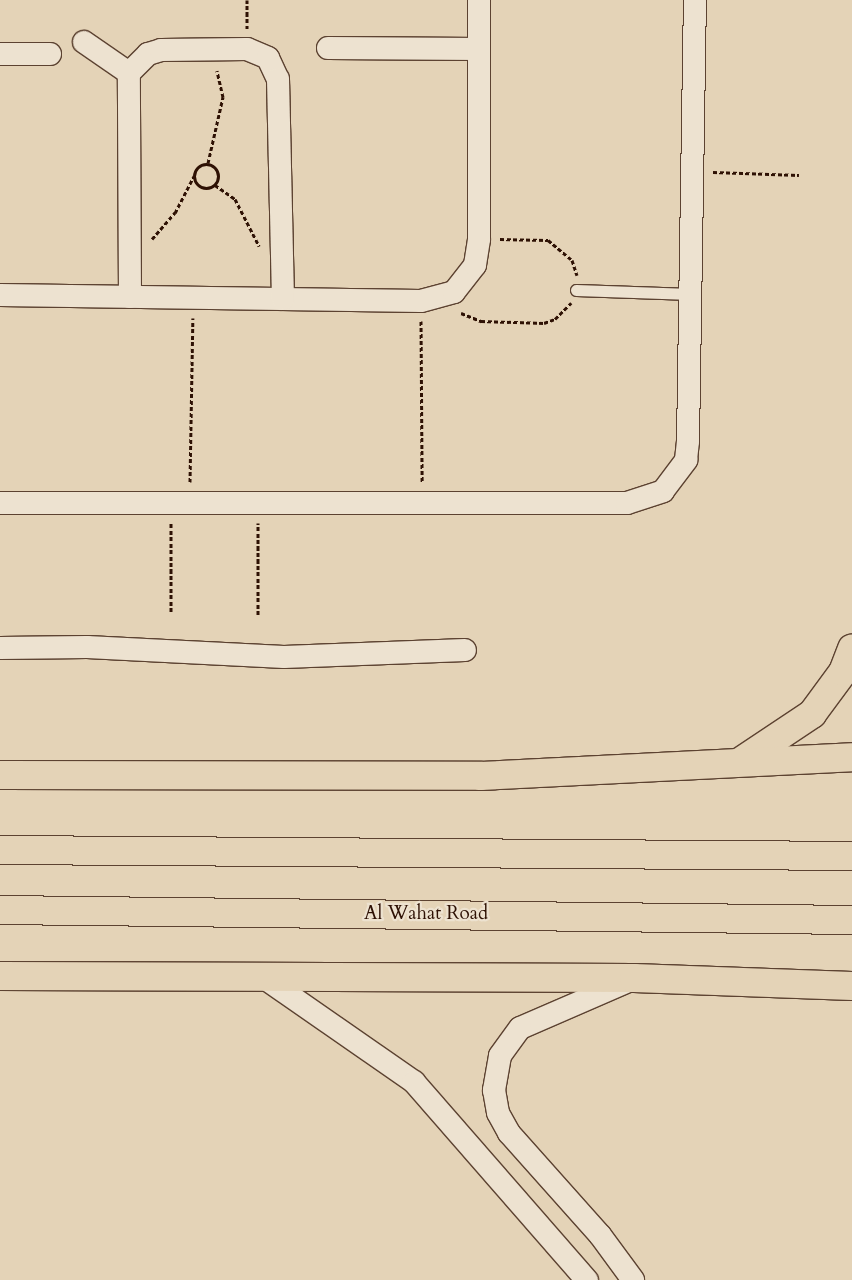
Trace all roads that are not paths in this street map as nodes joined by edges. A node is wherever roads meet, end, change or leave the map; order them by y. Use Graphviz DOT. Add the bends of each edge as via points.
graph roads {
  1 [pos="479,0"];
  2 [pos="695,0"];
  3 [pos="84,42"];
  4 [pos="328,48"];
  5 [pos="478,50"];
  6 [pos="0,54"];
  7 [pos="50,54"];
  8 [pos="130,73"];
  9 [pos="576,290"];
  10 [pos="691,294"];
  11 [pos="0,295"];
  12 [pos="130,296"];
  13 [pos="283,299"];
  14 [pos="0,503"];
  15 [pos="0,648"];
  16 [pos="852,649"];
  17 [pos="465,650"];
  18 [pos="852,757"];
  19 [pos="736,765"];
  20 [pos="0,775"];
  21 [pos="0,850"];
  22 [pos="852,856"];
  23 [pos="0,910"];
  24 [pos="852,920"];
  25 [pos="0,976"];
  26 [pos="263,977"];
  27 [pos="634,978"];
  28 [pos="852,986"];
  29 [pos="587,1280"];
  30 [pos="633,1280"];
  1 -- 5 [label="street"];
  2 -- 10 [label="street"];
  3 -- 8 [label="street"];
  4 -- 5 [label="street"];
  5 -- 13 [label="street" via="479,239 475,265 467,280 430,299"];
  6 -- 7 [label="street"];
  8 -- 12 [label="street"];
  8 -- 13 [label="street" via="148,54 247,49 268,58 278,79"];
  9 -- 10 [label="lane"];
  10 -- 14 [label="street" via="687,450 677,477 663,491 627,503"];
  11 -- 12 [label="street"];
  12 -- 13 [label="street"];
  15 -- 17 [label="street" via="87,647 284,657"];
  16 -- 19 [label="main road" via="843,672 812,714"];
  18 -- 19 [label="main road"];
  19 -- 20 [label="main road" via="481,776"];
  21 -- 22 [label="main road"];
  23 -- 24 [label="main road, Al Wahat Road"];
  25 -- 26 [label="main road"];
  26 -- 27 [label="main road"];
  26 -- 29 [label="street" via="414,1082"];
  27 -- 28 [label="main road"];
  27 -- 30 [label="street" via="520,1028 500,1056 494,1090 498,1112 509,1133 600,1235"];
}
